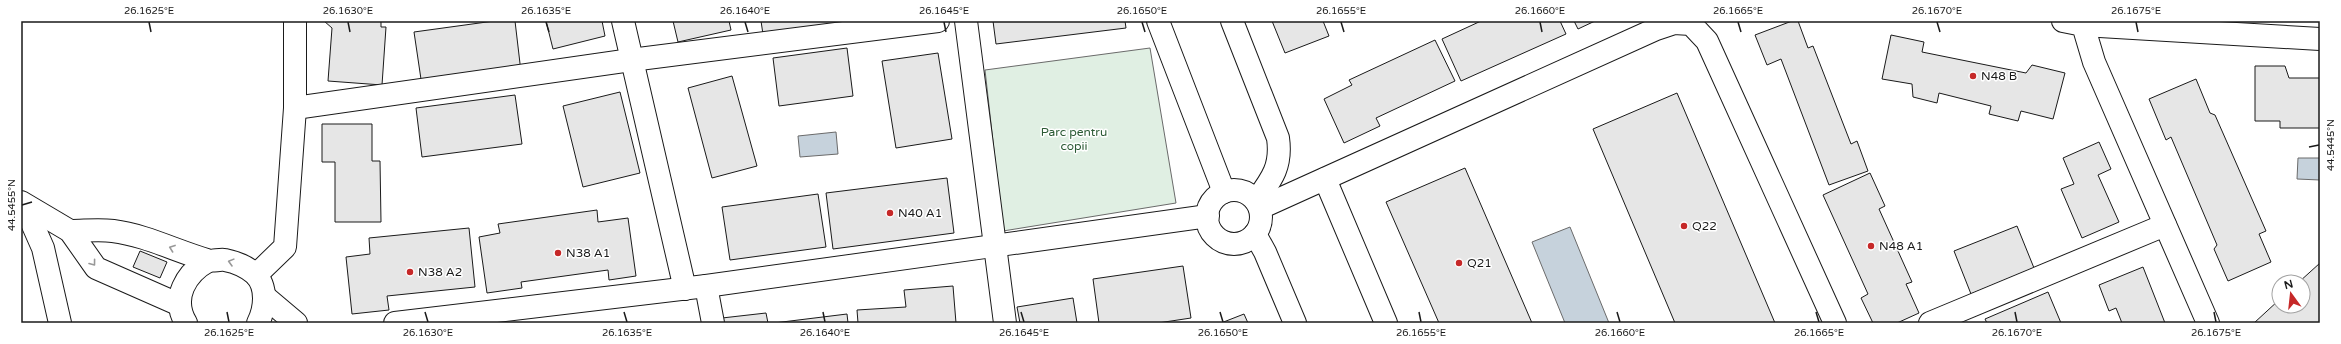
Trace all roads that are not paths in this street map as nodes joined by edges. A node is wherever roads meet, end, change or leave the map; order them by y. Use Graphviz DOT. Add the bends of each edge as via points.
graph roads {
  1 [pos="295,21"];
  2 [pos="623,21"];
  3 [pos="938,21"];
  4 [pos="966,21"];
  5 [pos="1158,21"];
  6 [pos="1232,21"];
  7 [pos="1691,22"];
  8 [pos="2073,23"];
  9 [pos="2320,39"];
  10 [pos="631,60"];
  11 [pos="295,108"];
  12 [pos="1325,180"];
  13 [pos="1224,192"];
  14 [pos="23,203"];
  15 [pos="1258,205"];
  16 [pos="1208,216"];
  17 [pos="2165,224"];
  18 [pos="70,231"];
  19 [pos="1255,234"];
  20 [pos="995,246"];
  21 [pos="208,261"];
  22 [pos="256,275"];
  23 [pos="706,286"];
  24 [pos="685,289"];
  25 [pos="264,296"];
  26 [pos="183,314"];
  27 [pos="60,323"];
  28 [pos="258,323"];
  29 [pos="296,323"];
  30 [pos="396,323"];
  31 [pos="399,323"];
  32 [pos="713,323"];
  33 [pos="1005,323"];
  34 [pos="1295,323"];
  35 [pos="1386,323"];
  36 [pos="1836,323"];
  37 [pos="1930,323"];
  38 [pos="2208,323"];
  1 -- 11 [label="street"];
  2 -- 10 [label="street"];
  3 -- 10 [label="street"];
  4 -- 20 [label="street"];
  5 -- 13 [label="street"];
  6 -- 15 [label="street" via="1278,138 1280,154"];
  7 -- 12 [label="street" via="1674,23 1656,29"];
  7 -- 36 [label="street" via="1707,41"];
  8 -- 9 [label="street"];
  8 -- 17 [label="street" via="2094,62"];
  10 -- 11 [label="street"];
  10 -- 24 [label="street"];
  11 -- 22 [label="street" via="285,248"];
  12 -- 15 [label="street"];
  12 -- 35 [label="street"];
  13 -- 15 [label="street" via="1242,191"];
  13 -- 16 [label="street" via="1212,202"];
  14 -- 18 [label="street"];
  14 -- 27 [label="street" via="43,248"];
  15 -- 19 [label="street" via="1260,226"];
  16 -- 19 [label="street" via="1212,232 1225,242 1241,243"];
  16 -- 20 [label="street"];
  17 -- 37 [label="street"];
  17 -- 38 [label="street"];
  21 -- 18 [label="street, one-way" via="159,243 113,231"];
  18 -- 26 [label="street, one-way" via="96,268"];
  19 -- 34 [label="street"];
  20 -- 23 [label="street"];
  20 -- 33 [label="street"];
  22 -- 21 [label="street, one-way" via="240,264 224,260"];
  21 -- 26 [label="street" via="197,267 185,282"];
  22 -- 25 [label="street"];
  23 -- 24 [label="street"];
  23 -- 32 [label="street"];
  24 -- 31 [label="street"];
  25 -- 28 [label="street" via="262,315"];
  25 -- 29 [label="street"];
  30 -- 31 [label="street"];
}
